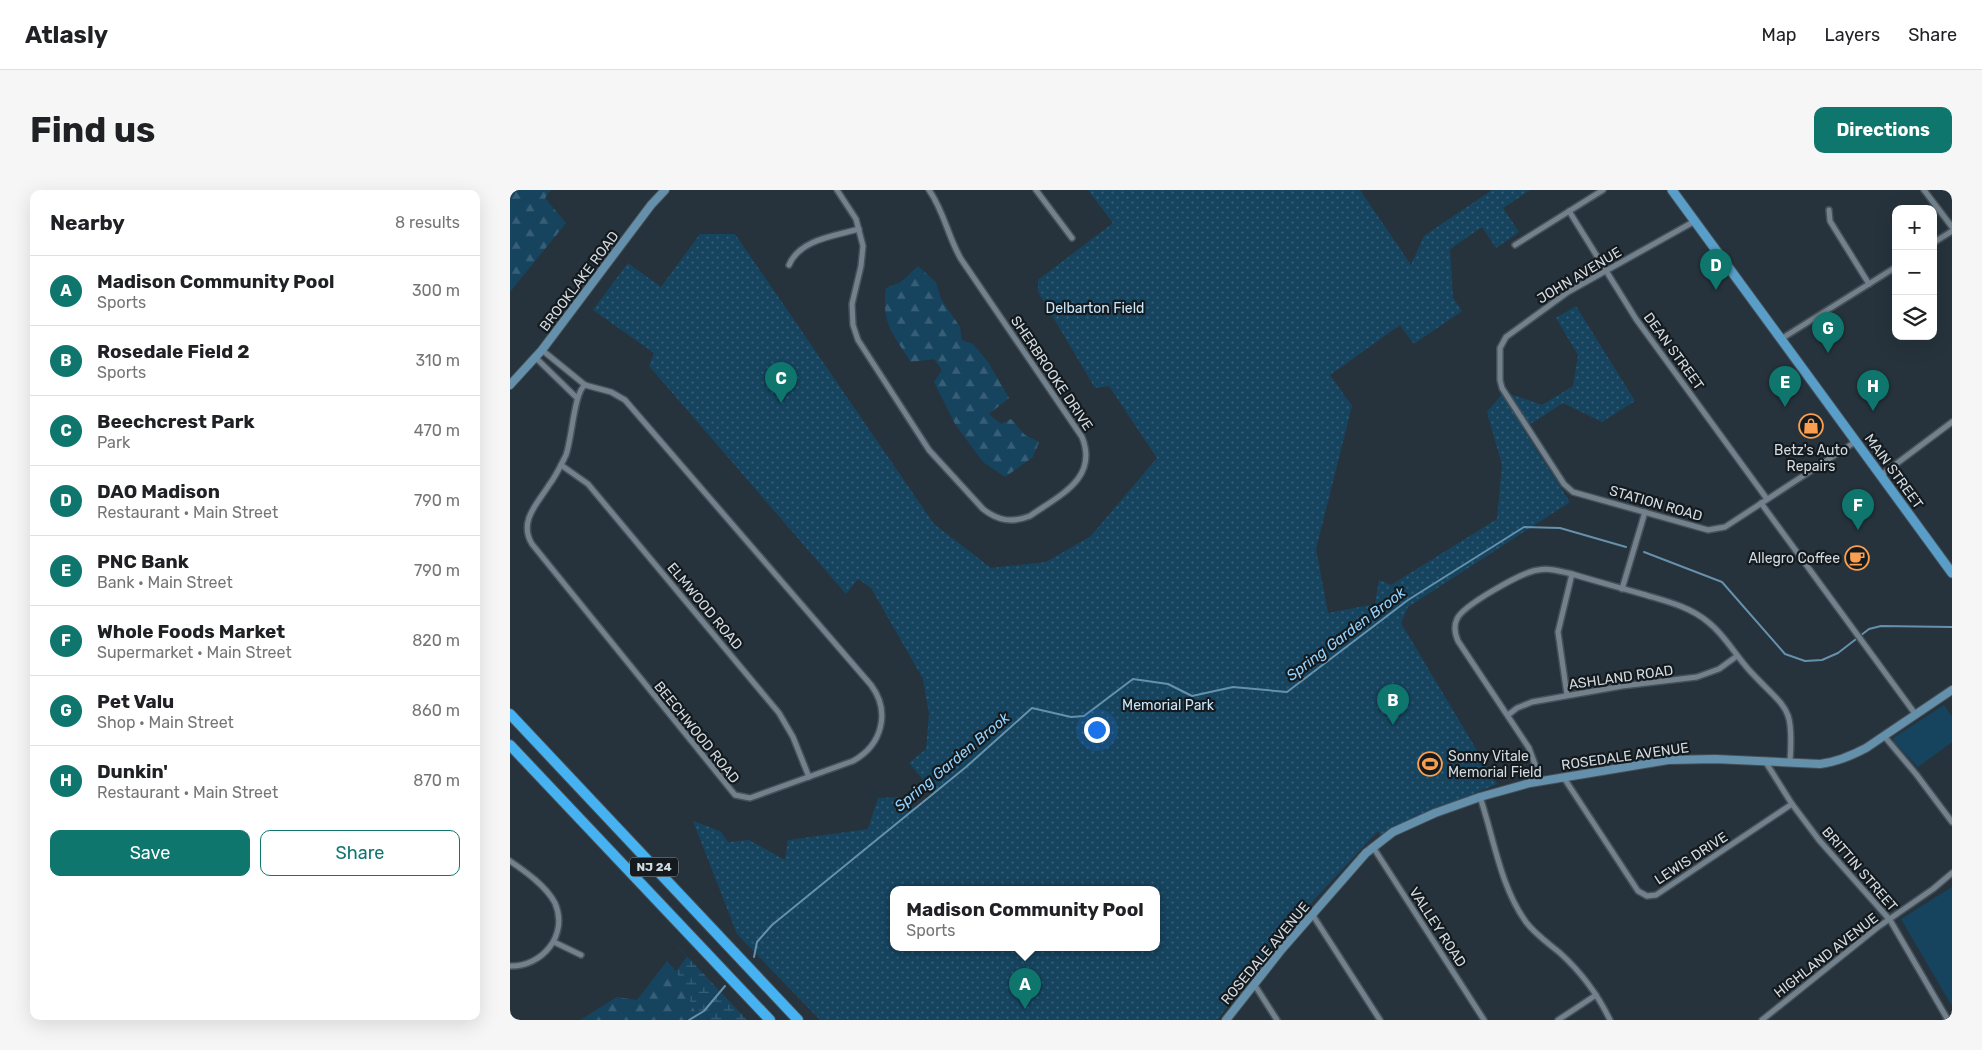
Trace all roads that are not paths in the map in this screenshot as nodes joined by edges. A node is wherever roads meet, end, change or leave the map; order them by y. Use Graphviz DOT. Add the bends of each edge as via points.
graph roads {
  1 [pos="665,190"];
  2 [pos="837,190"];
  3 [pos="929,190"];
  4 [pos="1036,190"];
  5 [pos="1603,190"];
  6 [pos="1672,190"];
  7 [pos="1924,190"];
  8 [pos="1829,210"];
  9 [pos="1569,211"];
  10 [pos="1694,221"];
  11 [pos="1952,226"];
  12 [pos="859,229"];
  13 [pos="1952,231"];
  14 [pos="1072,238"];
  15 [pos="1937,240"];
  16 [pos="1515,245"];
  17 [pos="789,265"];
  18 [pos="1607,270"];
  19 [pos="1892,270"];
  20 [pos="1869,284"];
  21 [pos="1781,339"];
  22 [pos="542,350"];
  23 [pos="536,358"];
  24 [pos="1500,367"];
  25 [pos="585,385"];
  26 [pos="510,386"];
  27 [pos="577,398"];
  28 [pos="1952,422"];
  29 [pos="1856,442"];
  30 [pos="562,465"];
  31 [pos="1880,476"];
  32 [pos="1767,499"];
  33 [pos="1761,503"];
  34 [pos="1644,512"];
  35 [pos="1952,573"];
  36 [pos="1572,574"];
  37 [pos="1622,588"];
  38 [pos="1737,656"];
  39 [pos="1952,690"];
  40 [pos="1567,696"];
  41 [pos="510,714"];
  42 [pos="1508,715"];
  43 [pos="1916,715"];
  44 [pos="1884,736"];
  45 [pos="510,745"];
  46 [pos="1765,761"];
  47 [pos="1790,762"];
  48 [pos="809,777"];
  49 [pos="1564,778"];
  50 [pos="1539,781"];
  51 [pos="1480,797"];
  52 [pos="1792,804"];
  53 [pos="1952,822"];
  54 [pos="1373,847"];
  55 [pos="510,861"];
  56 [pos="1952,872"];
  57 [pos="1312,914"];
  58 [pos="1890,920"];
  59 [pos="554,942"];
  60 [pos="581,955"];
  61 [pos="510,966"];
  62 [pos="1254,984"];
  63 [pos="1596,995"];
  64 [pos="770,1020"];
  65 [pos="798,1020"];
  66 [pos="1226,1020"];
  67 [pos="1276,1020"];
  68 [pos="1380,1020"];
  69 [pos="1484,1020"];
  70 [pos="1558,1020"];
  71 [pos="1610,1020"];
  72 [pos="1762,1020"];
  73 [pos="1948,1020"];
  1 -- 22 [label="street, BROOKLAKE ROAD"];
  2 -- 12 [label="street, SHERBROOKE DRIVE"];
  3 -- 12 [label="street, SHERBROOKE DRIVE" via="942,212 961,259 1086,445 1085,467 1076,482 1030,516 1005,520 983,509 929,450 861,345 852,313 863,254"];
  4 -- 14 [label="street"];
  5 -- 9 [label="street"];
  6 -- 10 [label="main road, MAIN STREET"];
  7 -- 11 [label="street"];
  8 -- 20 [label="street" via="1830,221"];
  9 -- 16 [label="street"];
  9 -- 18 [label="street, DEAN STREET"];
  10 -- 18 [label="street, JOHN AVENUE"];
  10 -- 21 [label="main road, MAIN STREET"];
  12 -- 17 [label="street" via="810,244 796,253"];
  13 -- 15 [label="street"];
  18 -- 24 [label="street, JOHN AVENUE" via="1560,297 1506,337 1500,348"];
  18 -- 32 [label="street, DEAN STREET" via="1636,319"];
  19 -- 20 [label="street"];
  20 -- 21 [label="street"];
  21 -- 29 [label="main road, MAIN STREET"];
  22 -- 23 [label="street, BROOKLAKE ROAD"];
  22 -- 25 [label="street, BEECHWOOD ROAD"];
  23 -- 26 [label="street, BROOKLAKE ROAD"];
  23 -- 27 [label="street"];
  24 -- 34 [label="street, STATION ROAD" via="1505,394 1568,489"];
  25 -- 27 [label="street, BEECHWOOD ROAD"];
  25 -- 48 [label="street, BEECHWOOD ROAD" via="602,388 624,400 875,690 882,714 880,730 873,745 853,761"];
  27 -- 30 [label="street, BEECHWOOD ROAD" via="571,437"];
  28 -- 31 [label="street"];
  29 -- 31 [label="main road, MAIN STREET"];
  29 -- 32 [label="street, STATION ROAD"];
  30 -- 48 [label="street, ELMWOOD ROAD" via="588,484 779,713"];
  30 -- 48 [label="street, BEECHWOOD ROAD" via="529,516 527,528 532,544 730,791 738,797 750,798"];
  31 -- 35 [label="main road, MAIN STREET"];
  32 -- 33 [label="street, STATION ROAD"];
  33 -- 34 [label="street, STATION ROAD" via="1725,527 1711,530"];
  33 -- 43 [label="street"];
  34 -- 37 [label="street"];
  36 -- 37 [label="street"];
  36 -- 40 [label="street" via="1558,632"];
  36 -- 42 [label="street" via="1548,570 1523,574 1463,610 1456,620 1458,641"];
  37 -- 38 [label="street" via="1689,609 1713,626"];
  38 -- 40 [label="street, ASHLAND ROAD" via="1718,669 1697,677"];
  38 -- 47 [label="street" via="1780,700 1788,714 1792,732"];
  39 -- 43 [label="street, ROSEDALE AVENUE"];
  40 -- 42 [label="street, ASHLAND ROAD" via="1532,702"];
  41 -- 65 [label="highway, NJ 24"];
  42 -- 50 [label="street" via="1529,748"];
  43 -- 44 [label="street, ROSEDALE AVENUE"];
  44 -- 47 [label="street, ROSEDALE AVENUE" via="1835,761 1820,764"];
  44 -- 53 [label="street"];
  45 -- 64 [label="highway, NJ 24"];
  46 -- 47 [label="street, ROSEDALE AVENUE"];
  46 -- 49 [label="street, ROSEDALE AVENUE" via="1690,758"];
  46 -- 52 [label="street, BRITTIN STREET"];
  49 -- 50 [label="street, ROSEDALE AVENUE"];
  49 -- 52 [label="street, LEWIS DRIVE" via="1638,891 1647,896 1656,895"];
  50 -- 51 [label="street, ROSEDALE AVENUE"];
  51 -- 54 [label="street, ROSEDALE AVENUE" via="1418,820 1393,832"];
  51 -- 63 [label="street" via="1520,914 1572,965"];
  52 -- 58 [label="street, BRITTIN STREET" via="1819,840"];
  54 -- 57 [label="street, ROSEDALE AVENUE"];
  54 -- 69 [label="street, VALLEY ROAD"];
  55 -- 59 [label="street" via="543,888 555,904 559,919"];
  56 -- 58 [label="street, HIGHLAND AVENUE"];
  57 -- 62 [label="street, ROSEDALE AVENUE"];
  57 -- 68 [label="street"];
  58 -- 72 [label="street, HIGHLAND AVENUE"];
  58 -- 73 [label="street, BRITTIN STREET"];
  59 -- 60 [label="street"];
  59 -- 61 [label="street" via="534,962"];
  62 -- 66 [label="street, ROSEDALE AVENUE"];
  62 -- 67 [label="street"];
  63 -- 70 [label="street"];
  63 -- 71 [label="street"];
}
